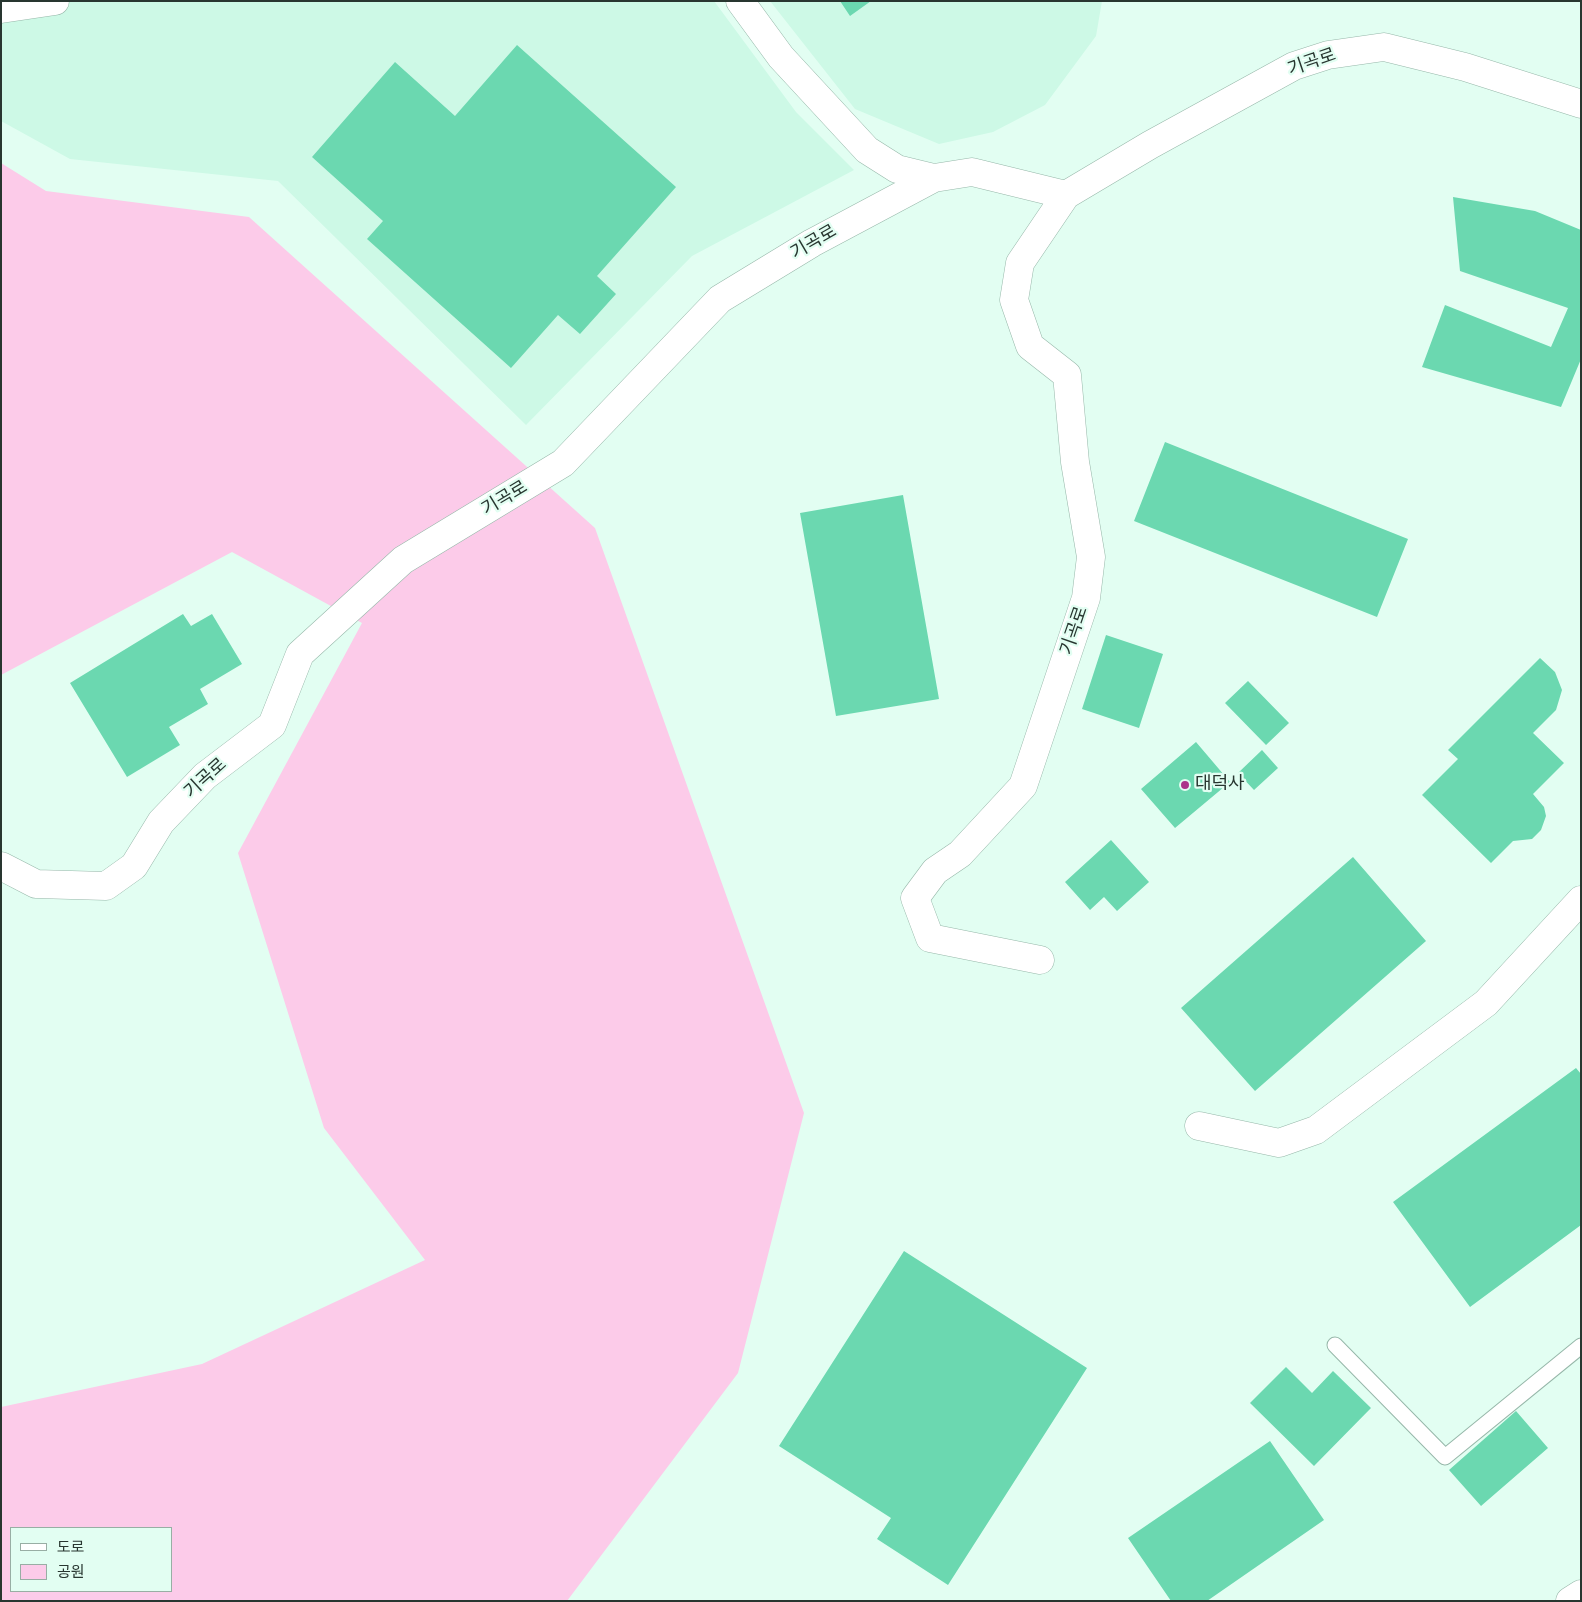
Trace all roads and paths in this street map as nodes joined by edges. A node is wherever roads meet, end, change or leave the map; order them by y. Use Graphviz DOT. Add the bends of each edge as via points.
graph roads {
  1 [pos="55,1"];
  2 [pos="740,1"];
  3 [pos="1,9"];
  4 [pos="1581,104"];
  5 [pos="934,178"];
  6 [pos="1066,195"];
  7 [pos="1,866"];
  8 [pos="1581,900"];
  9 [pos="1040,960"];
  10 [pos="1199,1126"];
  11 [pos="1335,1345"];
  12 [pos="1581,1346"];
  13 [pos="1581,1594"];
  14 [pos="1570,1601"];
  1 -- 3 [label="street"];
  2 -- 5 [label="street" via="781,57 867,150 897,169"];
  4 -- 6 [label="street, 기곡로" via="1465,67 1384,47 1328,55 1294,66"];
  5 -- 6 [label="street, 기곡로" via="972,172"];
  5 -- 7 [label="street, 기곡로" via="812,243 720,299 564,464 403,560 300,654 272,725 205,776 161,822 134,866 106,886 36,884"];
  6 -- 9 [label="street, 기곡로" via="1020,263 1014,300 1030,346 1066,374 1075,462 1091,557 1086,598 1023,786 960,854 935,871 915,898 930,938"];
  8 -- 10 [label="street" via="1486,1003 1316,1130 1279,1143"];
  11 -- 12 [label="lane" via="1445,1457"];
  13 -- 14 [label="street"];
}
